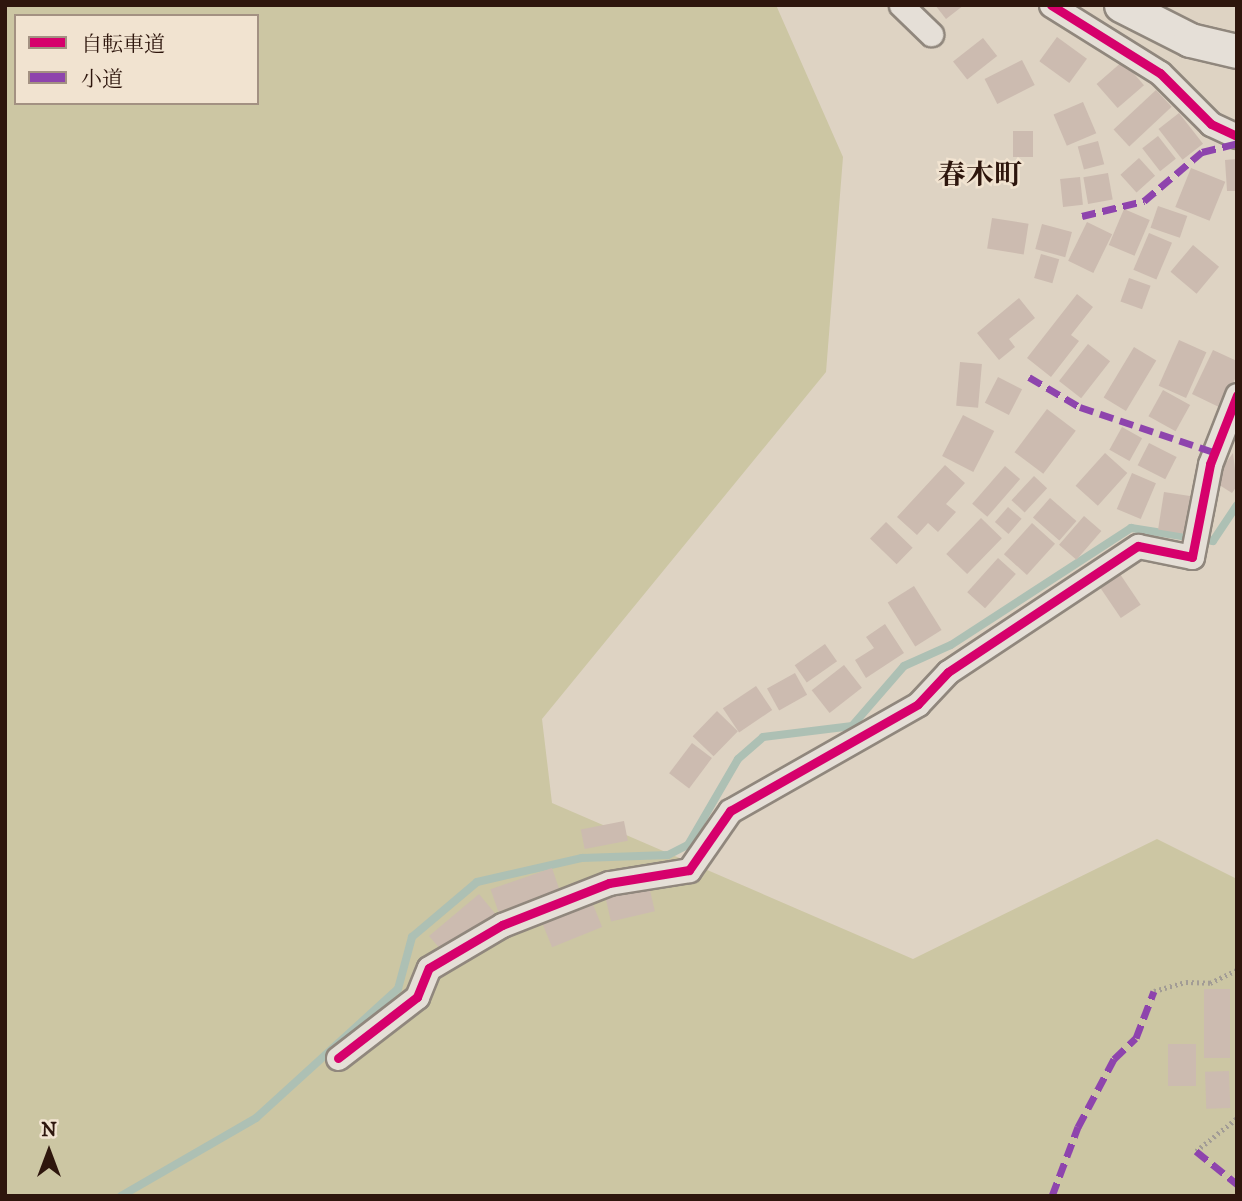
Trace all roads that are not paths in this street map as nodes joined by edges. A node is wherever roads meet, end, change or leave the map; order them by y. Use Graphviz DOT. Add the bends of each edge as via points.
graph roads {
  1 [pos="901,5"];
  2 [pos="1051,5"];
  3 [pos="1121,5"];
  4 [pos="931,34"];
  5 [pos="1237,51"];
  6 [pos="1237,136"];
  7 [pos="1237,395"];
  8 [pos="338,1058"];
  1 -- 4 [label="street"];
  2 -- 6 [label="street" via="1160,73 1211,124"];
  3 -- 5 [label="street" via="1190,40"];
  7 -- 8 [label="street" via="1210,464 1192,556 1138,545 948,672 918,704 730,811 689,870 609,883 502,925 429,968 417,997"];
}
